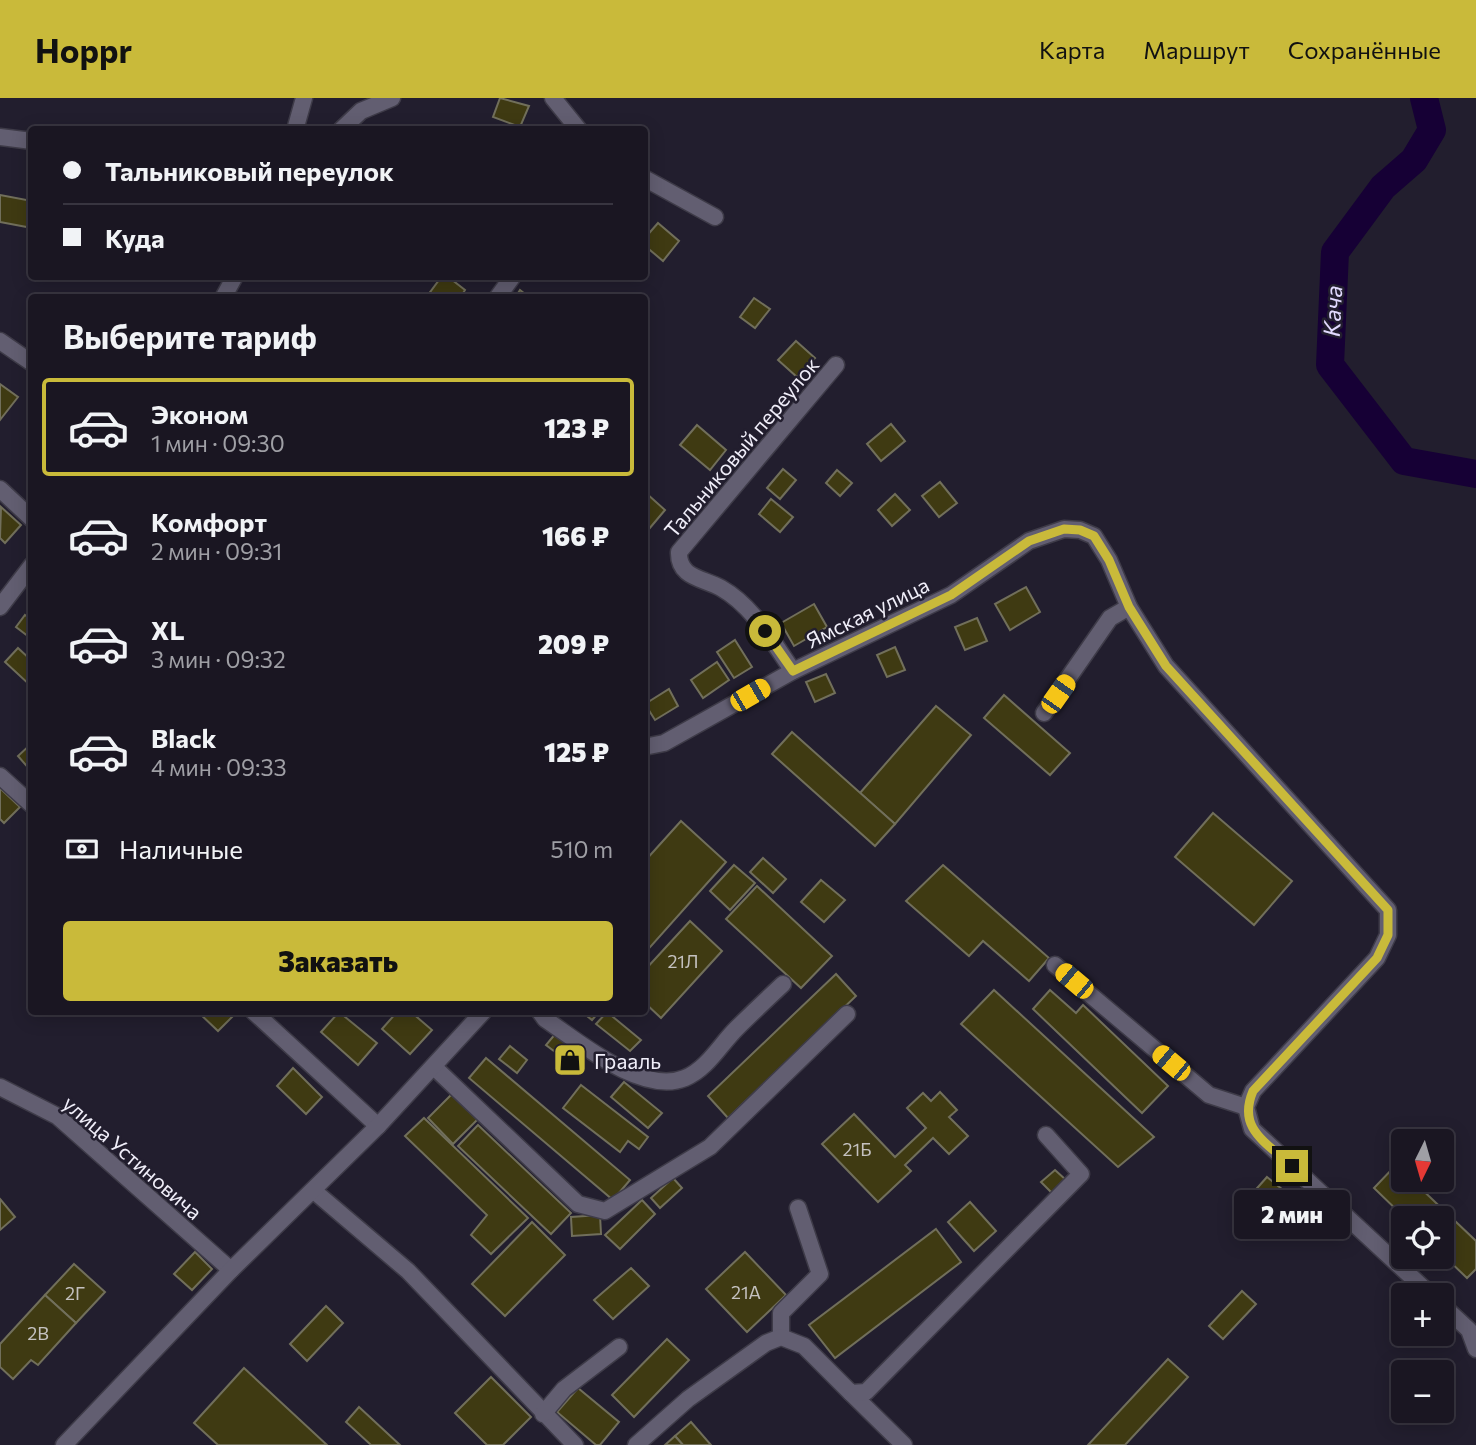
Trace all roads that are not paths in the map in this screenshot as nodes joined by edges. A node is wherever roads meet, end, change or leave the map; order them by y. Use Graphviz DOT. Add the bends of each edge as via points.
graph roads {
  1 [pos="304,98"];
  2 [pos="392,98"];
  3 [pos="553,98"];
  4 [pos="296,126"];
  5 [pos="345,126"];
  6 [pos="576,126"];
  7 [pos="0,138"];
  8 [pos="28,141"];
  9 [pos="648,180"];
  10 [pos="715,217"];
  11 [pos="0,341"];
  12 [pos="28,360"];
  13 [pos="836,365"];
  14 [pos="0,489"];
  15 [pos="28,515"];
  16 [pos="28,570"];
  17 [pos="0,607"];
  18 [pos="1129,607"];
  19 [pos="793,671"];
  20 [pos="1044,713"];
  21 [pos="648,746"];
  22 [pos="0,776"];
  23 [pos="28,801"];
  24 [pos="1055,965"];
  25 [pos="783,985"];
  26 [pos="847,1014"];
  27 [pos="257,1015"];
  28 [pos="480,1015"];
  29 [pos="542,1015"];
  30 [pos="434,1067"];
  31 [pos="0,1087"];
  32 [pos="1246,1107"];
  33 [pos="378,1126"];
  34 [pos="1045,1135"];
  35 [pos="314,1191"];
  36 [pos="798,1208"];
  37 [pos="231,1270"];
  38 [pos="1418,1283"];
  39 [pos="1454,1316"];
  40 [pos="781,1337"];
  41 [pos="619,1347"];
  42 [pos="1476,1349"];
  43 [pos="850,1393"];
  44 [pos="543,1415"];
  45 [pos="64,1445"];
  46 [pos="575,1445"];
  47 [pos="636,1445"];
  48 [pos="904,1445"];
  1 -- 4 [label="street"];
  2 -- 5 [label="street" via="361,111"];
  3 -- 6 [label="street"];
  7 -- 8 [label="street"];
  9 -- 10 [label="street"];
  11 -- 12 [label="street"];
  13 -- 19 [label="street, Тальниковый переулок" via="679,552 683,569 721,588 751,612"];
  14 -- 15 [label="street"];
  16 -- 17 [label="street"];
  18 -- 19 [label="street, Ямская улица" via="1094,536 1064,529 1029,541 951,595"];
  18 -- 20 [label="street" via="1110,618"];
  18 -- 32 [label="street" via="1166,666 1388,910 1388,935 1377,958 1253,1091"];
  19 -- 21 [label="street, Ямская улица" via="664,743"];
  22 -- 23 [label="street"];
  24 -- 32 [label="street" via="1209,1095"];
  25 -- 29 [label="street" via="704,1065 684,1079 636,1076 609,1063"];
  26 -- 30 [label="street" via="710,1147 605,1211 578,1204"];
  27 -- 33 [label="street"];
  28 -- 30 [label="street"];
  30 -- 33 [label="street"];
  31 -- 37 [label="street, улица Устиновича" via="57,1116"];
  32 -- 38 [label="street" via="1252,1129"];
  33 -- 35 [label="street"];
  34 -- 43 [label="street" via="1081,1174 866,1392"];
  35 -- 37 [label="street"];
  35 -- 44 [label="street" via="408,1271"];
  36 -- 40 [label="street" via="820,1273 781,1313"];
  37 -- 45 [label="street"];
  39 -- 42 [label="street" via="1469,1330"];
  40 -- 43 [label="street" via="804,1346"];
  40 -- 47 [label="street" via="688,1399"];
  41 -- 44 [label="street" via="564,1389"];
  43 -- 48 [label="street"];
  44 -- 46 [label="street"];
}
